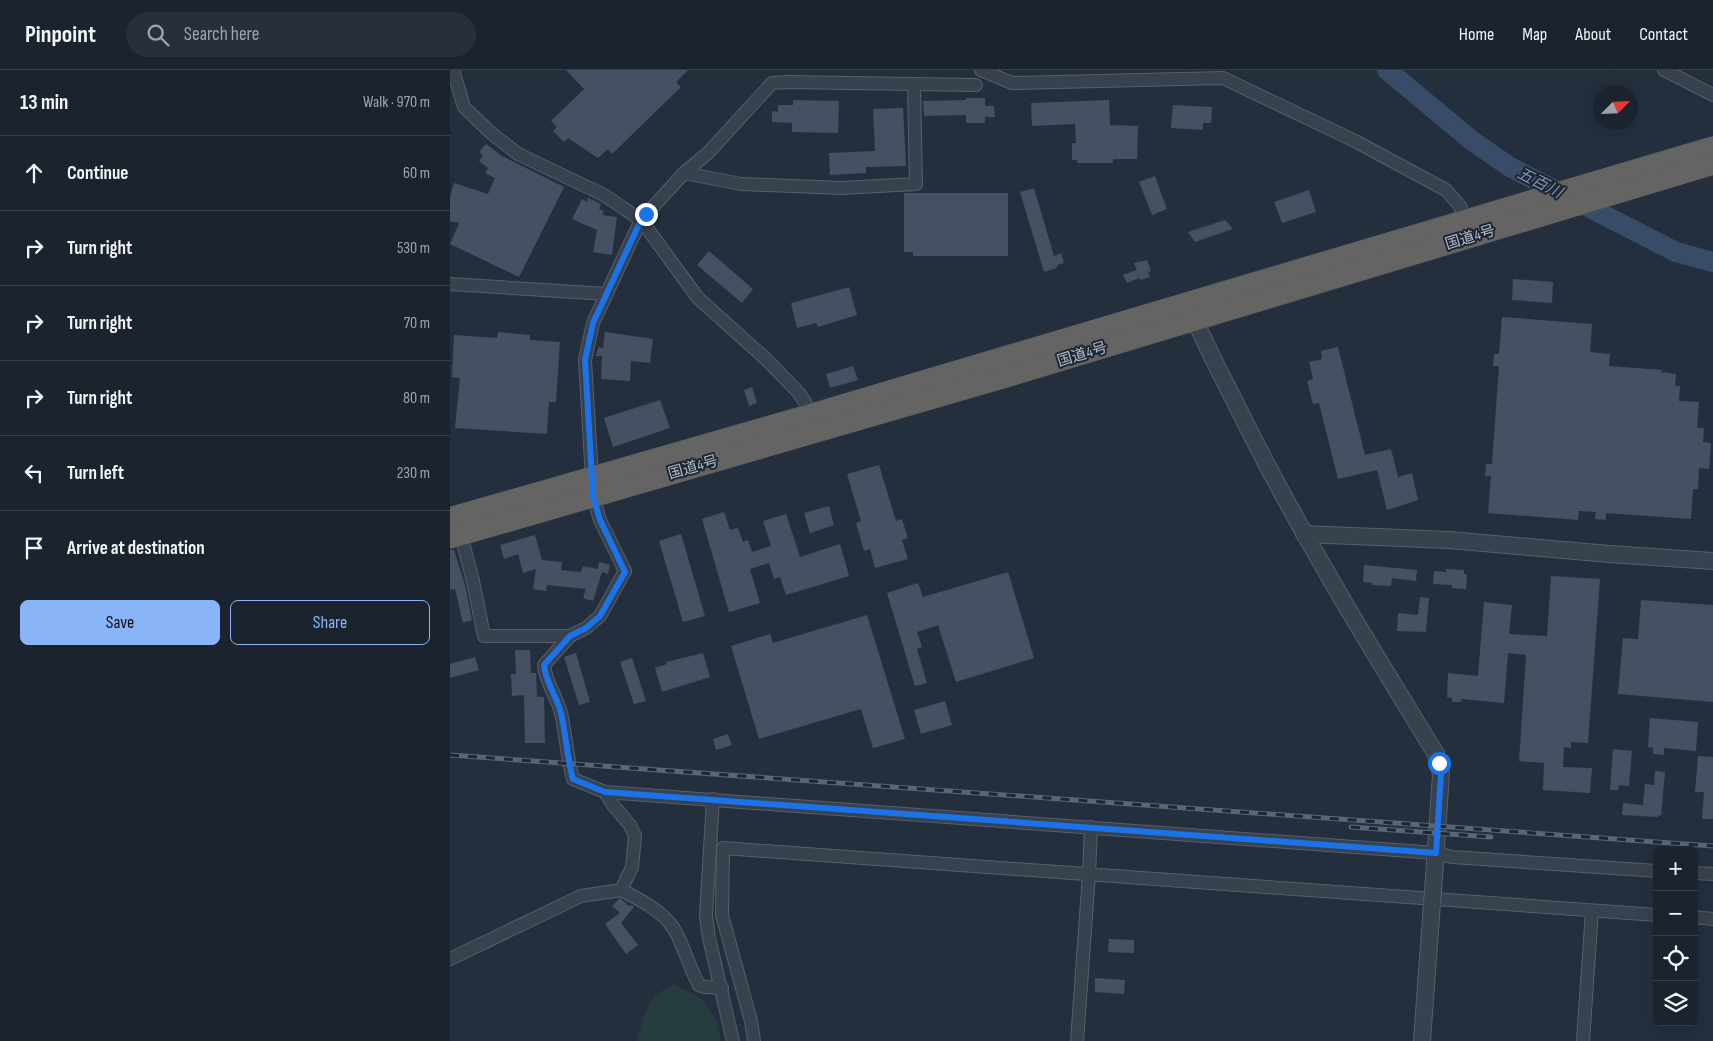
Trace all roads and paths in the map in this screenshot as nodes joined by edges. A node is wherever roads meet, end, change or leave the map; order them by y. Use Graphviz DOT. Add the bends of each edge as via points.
graph roads {
  1 [pos="453,70"];
  2 [pos="981,70"];
  3 [pos="1664,70"];
  4 [pos="914,85"];
  5 [pos="976,85"];
  6 [pos="1713,96"];
  7 [pos="450,104"];
  8 [pos="464,107"];
  9 [pos="1713,147"];
  10 [pos="1713,164"];
  11 [pos="684,173"];
  12 [pos="641,220"];
  13 [pos="1465,221"];
  14 [pos="450,284"];
  15 [pos="607,294"];
  16 [pos="1192,312"];
  17 [pos="809,415"];
  18 [pos="592,487"];
  19 [pos="454,531"];
  20 [pos="1304,534"];
  21 [pos="1713,561"];
  22 [pos="570,636"];
  23 [pos="605,792"];
  24 [pos="713,799"];
  25 [pos="1091,827"];
  26 [pos="716,848"];
  27 [pos="1436,853"];
  28 [pos="1653,871"];
  29 [pos="1698,873"];
  30 [pos="1089,874"];
  31 [pos="1713,874"];
  32 [pos="621,890"];
  33 [pos="1592,911"];
  34 [pos="1653,915"];
  35 [pos="1698,917"];
  36 [pos="1713,919"];
  37 [pos="450,959"];
  38 [pos="722,988"];
  39 [pos="733,1041"];
  40 [pos="754,1041"];
  41 [pos="1077,1041"];
  42 [pos="1422,1041"];
  43 [pos="1583,1041"];
  1 -- 8 [label="street"];
  2 -- 13 [label="street" via="1012,83 1223,78 1355,141 1446,190 1460,206"];
  3 -- 6 [label="street"];
  4 -- 5 [label="street"];
  4 -- 11 [label="street" via="772,84 708,153"];
  4 -- 11 [label="street" via="916,184 841,188 741,184"];
  7 -- 8 [label="street"];
  8 -- 12 [label="street" via="518,154 604,195"];
  9 -- 13 [label="highway, 国道4号"];
  10 -- 16 [label="highway, 国道4号" via="1521,222"];
  11 -- 12 [label="street"];
  12 -- 15 [label="street"];
  12 -- 17 [label="street" via="698,298 799,393"];
  13 -- 16 [label="highway, 国道4号"];
  14 -- 15 [label="street"];
  15 -- 18 [label="street" via="593,323 585,360"];
  16 -- 17 [label="highway, 国道4号"];
  16 -- 18 [label="highway, 国道4号" via="851,422"];
  16 -- 20 [label="street" via="1258,449"];
  17 -- 18 [label="highway, 国道4号"];
  18 -- 19 [label="highway, 国道4号"];
  18 -- 22 [label="street" via="600,520 625,572 600,616"];
  19 -- 22 [label="street" via="473,581 484,636"];
  20 -- 21 [label="street" via="1449,540"];
  20 -- 27 [label="street" via="1436,754 1441,774"];
  22 -- 23 [label="street" via="544,665 544,672 561,713 573,779"];
  23 -- 24 [label="street"];
  23 -- 32 [label="street" via="635,836 632,867"];
  24 -- 25 [label="street"];
  24 -- 26 [label="street"];
  25 -- 27 [label="street"];
  25 -- 30 [label="street"];
  26 -- 30 [label="street"];
  26 -- 38 [label="street" via="706,914"];
  26 -- 40 [label="street" via="722,915"];
  27 -- 28 [label="street" via="1452,857"];
  27 -- 42 [label="street"];
  29 -- 31 [label="street"];
  30 -- 33 [label="street"];
  30 -- 41 [label="street"];
  32 -- 37 [label="street" via="581,896"];
  32 -- 38 [label="street" via="652,908 673,927 700,985"];
  33 -- 34 [label="street"];
  33 -- 43 [label="street"];
  35 -- 36 [label="street"];
  38 -- 39 [label="street"];
}
